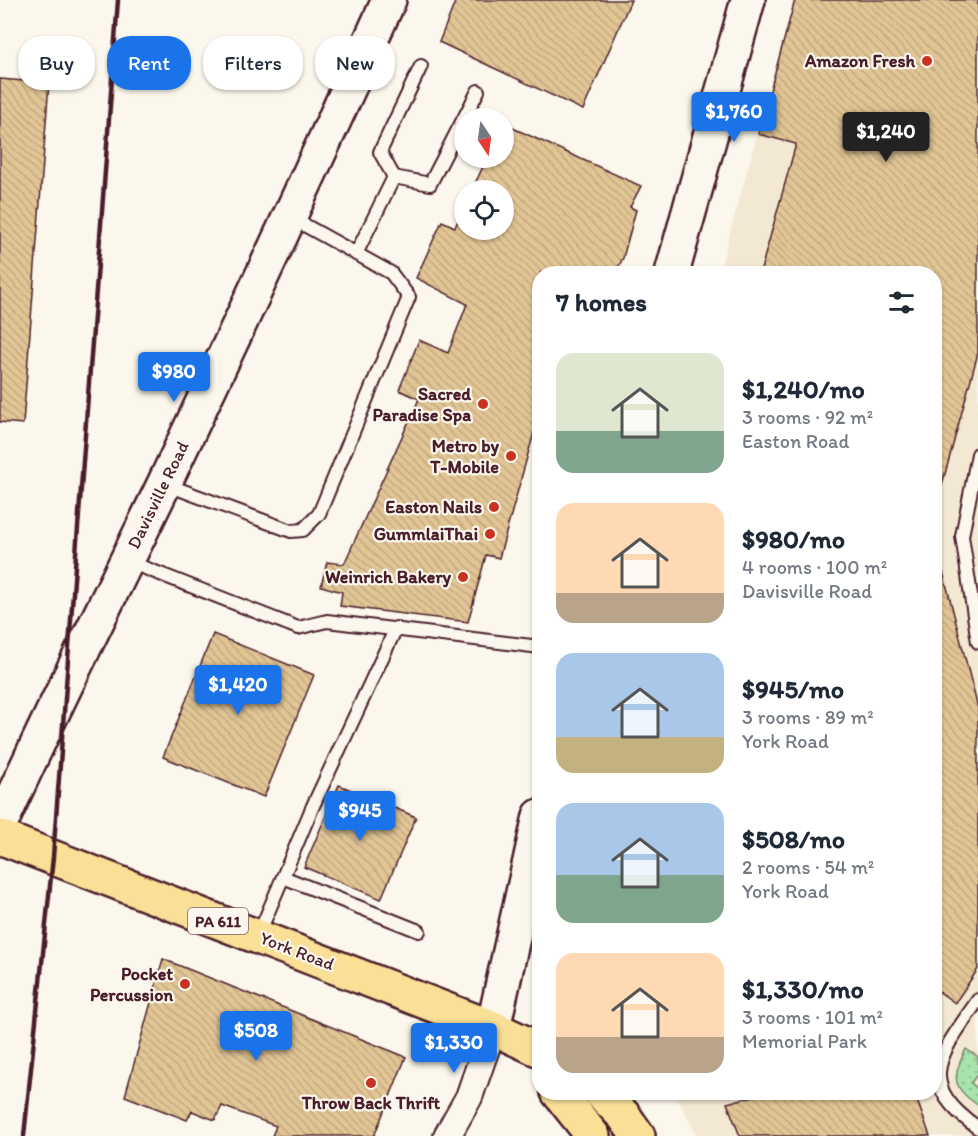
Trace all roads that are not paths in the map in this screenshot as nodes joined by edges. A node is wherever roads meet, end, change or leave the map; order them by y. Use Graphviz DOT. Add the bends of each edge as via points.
graph roads {
  1 [pos="389,0"];
  2 [pos="748,0"];
  3 [pos="421,66"];
  4 [pos="478,91"];
  5 [pos="394,177"];
  6 [pos="290,217"];
  7 [pos="356,254"];
  8 [pos="674,266"];
  9 [pos="978,454"];
  10 [pos="164,484"];
  11 [pos="126,561"];
  12 [pos="396,628"];
  13 [pos="978,642"];
  14 [pos="532,646"];
  15 [pos="0,825"];
  16 [pos="0,837"];
  17 [pos="532,852"];
  18 [pos="283,877"];
  19 [pos="419,931"];
  20 [pos="258,936"];
  21 [pos="978,1000"];
  22 [pos="493,1028"];
  23 [pos="532,1046"];
  24 [pos="942,1058"];
  25 [pos="532,1065"];
  26 [pos="942,1092"];
  27 [pos="564,1100"];
  28 [pos="608,1100"];
  29 [pos="978,1128"];
  30 [pos="447,1136"];
  31 [pos="592,1136"];
  32 [pos="638,1136"];
  1 -- 6 [label="street, Davisville Road"];
  2 -- 8 [label="street"];
  3 -- 5 [label="lane" via="380,152"];
  4 -- 5 [label="lane" via="430,184"];
  5 -- 7 [label="lane"];
  6 -- 7 [label="lane"];
  6 -- 10 [label="street, Davisville Road"];
  7 -- 10 [label="lane" via="391,273 409,297 319,514 311,524 303,530 291,531"];
  9 -- 13 [label="lane" via="962,536"];
  10 -- 11 [label="street, Davisville Road"];
  11 -- 12 [label="lane" via="298,628 327,621"];
  11 -- 15 [label="street, Davisville Road"];
  12 -- 14 [label="lane"];
  12 -- 18 [label="lane"];
  16 -- 20 [label="highway, York Road / PA 611"];
  17 -- 22 [label="street"];
  18 -- 19 [label="lane"];
  18 -- 20 [label="lane"];
  20 -- 22 [label="highway, York Road / PA 611"];
  21 -- 24 [label="lane"];
  22 -- 23 [label="highway, PA 611"];
  22 -- 25 [label="highway, PA 611"];
  22 -- 30 [label="street" via="470,1097"];
  26 -- 29 [label="lane" via="952,1108"];
  27 -- 31 [label="highway"];
  28 -- 32 [label="highway"];
}
